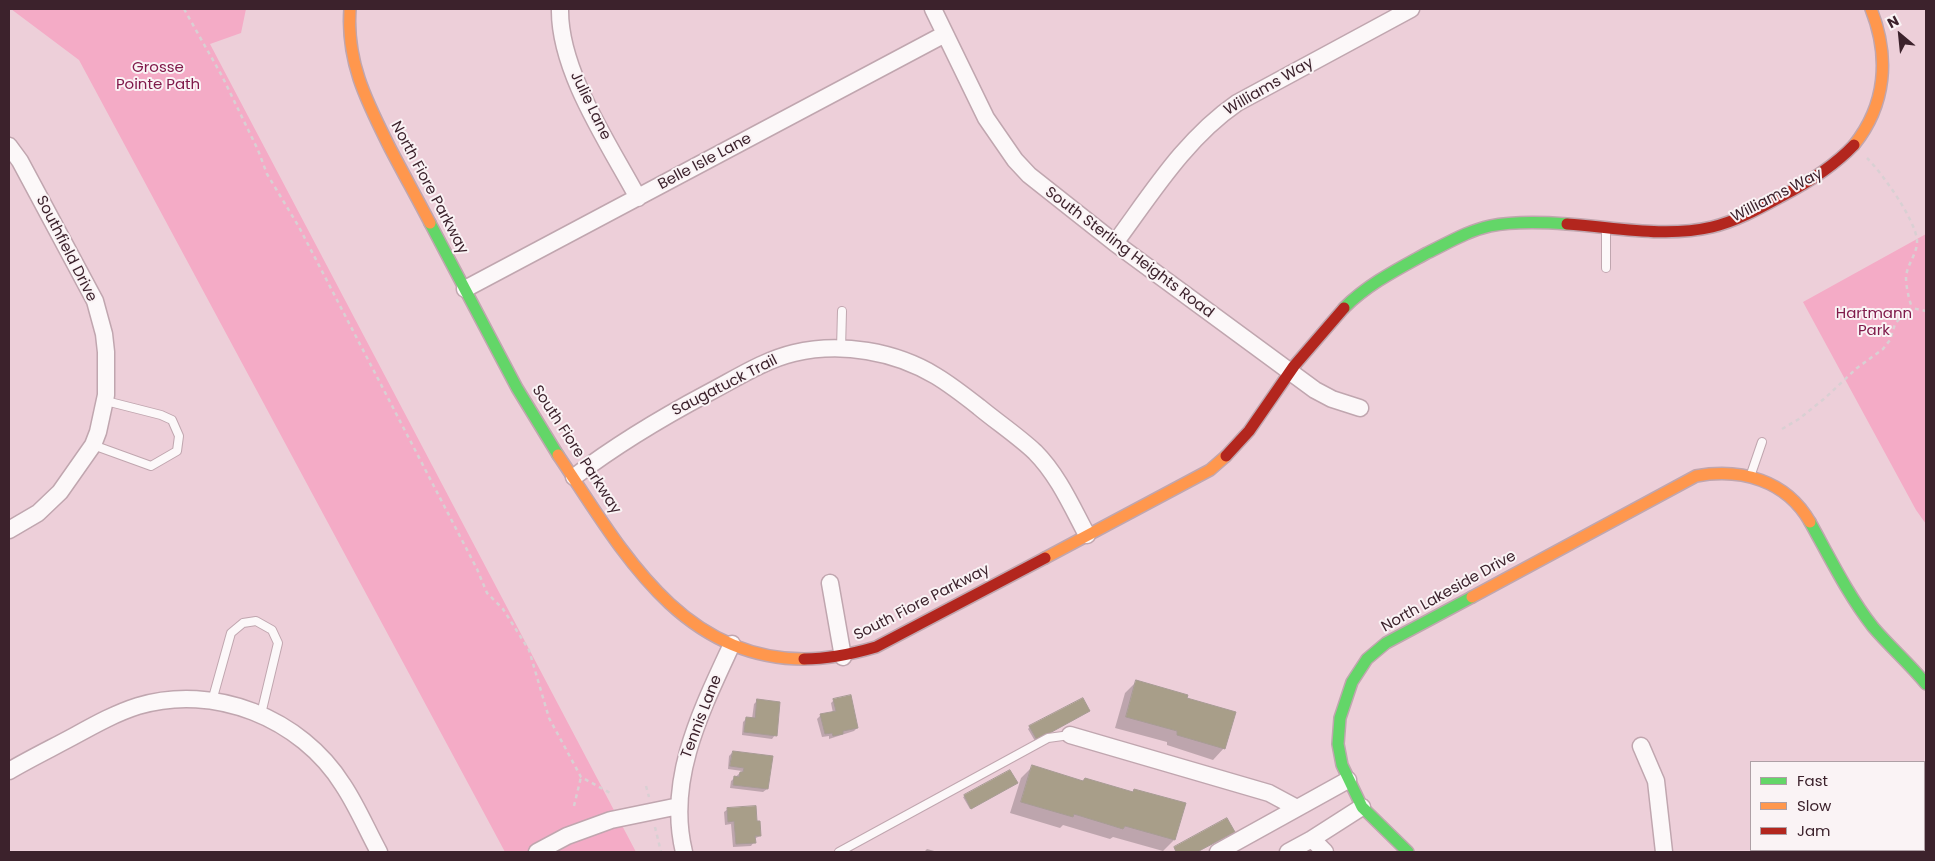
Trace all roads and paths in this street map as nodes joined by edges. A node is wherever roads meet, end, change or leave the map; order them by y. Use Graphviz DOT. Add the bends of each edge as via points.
graph roads {
  1 [pos="184,9"];
  2 [pos="350,9"];
  3 [pos="560,9"];
  4 [pos="933,9"];
  5 [pos="1410,9"];
  6 [pos="1871,9"];
  7 [pos="945,34"];
  8 [pos="9,146"];
  9 [pos="1866,158"];
  10 [pos="638,198"];
  11 [pos="1606,228"];
  12 [pos="1115,242"];
  13 [pos="1606,268"];
  14 [pos="465,289"];
  15 [pos="1912,308"];
  16 [pos="842,311"];
  17 [pos="1926,311"];
  18 [pos="841,349"];
  19 [pos="1290,371"];
  20 [pos="510,373"];
  21 [pos="106,401"];
  22 [pos="1360,408"];
  23 [pos="1782,429"];
  24 [pos="1762,442"];
  25 [pos="93,444"];
  26 [pos="1751,476"];
  27 [pos="574,477"];
  28 [pos="9,530"];
  29 [pos="1088,535"];
  30 [pos="830,584"];
  31 [pos="732,644"];
  32 [pos="843,657"];
  33 [pos="1926,684"];
  34 [pos="212,701"];
  35 [pos="261,714"];
  36 [pos="1070,735"];
  37 [pos="1642,746"];
  38 [pos="9,771"];
  39 [pos="581,777"];
  40 [pos="1348,780"];
  41 [pos="612,794"];
  42 [pos="574,806"];
  43 [pos="679,806"];
  44 [pos="1297,808"];
  45 [pos="1362,808"];
  46 [pos="1312,840"];
  47 [pos="379,852"];
  48 [pos="537,852"];
  49 [pos="684,852"];
  50 [pos="839,852"];
  51 [pos="1218,852"];
  52 [pos="1288,852"];
  53 [pos="1325,852"];
  54 [pos="1408,852"];
  55 [pos="1664,852"];
  1 -- 39 [label="path" via="222,76 258,150 266,174 299,227 477,568 487,593 503,609 529,650 549,718"];
  2 -- 14 [label="street, North Fiore Parkway" via="350,37 356,75 366,101"];
  3 -- 10 [label="street, Julie Lane" via="563,42 572,73"];
  4 -- 7 [label="street, South Sterling Heights Road"];
  5 -- 12 [label="street, Williams Way" via="1217,116 1183,152"];
  6 -- 11 [label="street, Williams Way" via="1882,53 1879,100 1861,136 1840,161 1816,178 1735,220 1702,229 1649,232"];
  7 -- 10 [label="street, Belle Isle Lane"];
  7 -- 12 [label="street, South Sterling Heights Road" via="986,118 1015,160 1029,175"];
  8 -- 21 [label="street, Southfield Drive" via="95,301 106,352"];
  9 -- 15 [label="path" via="1879,170 1896,195 1917,240 1906,277"];
  10 -- 14 [label="street, Belle Isle Lane"];
  11 -- 13 [label="lane"];
  11 -- 19 [label="street, Williams Way" via="1524,223 1483,228 1461,235 1385,276 1357,296"];
  12 -- 19 [label="street, South Sterling Heights Road"];
  14 -- 20 [label="street, North Fiore Parkway"];
  15 -- 17 [label="path"];
  15 -- 23 [label="path" via="1895,324 1884,349"];
  16 -- 18 [label="lane"];
  18 -- 27 [label="street, Saugatuck Trail" via="793,353 739,376 661,418"];
  18 -- 29 [label="street, Saugatuck Trail" via="878,353 910,364 961,393 1035,452 1060,485"];
  19 -- 22 [label="street, South Sterling Heights Road" via="1332,399"];
  19 -- 29 [label="street, South Fiore Parkway" via="1245,437 1210,470"];
  20 -- 27 [label="street, South Fiore Parkway" via="540,428"];
  21 -- 25 [label="street, Southfield Drive"];
  21 -- 25 [label="lane" via="161,414 172,420 179,436 177,451 151,466"];
  24 -- 26 [label="lane"];
  25 -- 28 [label="street, Southfield Drive" via="60,492 38,513"];
  26 -- 33 [label="street, North Lakeside Drive" via="1772,485 1798,504 1866,619"];
  26 -- 40 [label="street, North Lakeside Drive" via="1725,472 1696,476 1386,642 1367,659 1352,682 1340,718 1338,744"];
  27 -- 31 [label="street, South Fiore Parkway" via="650,586 675,610"];
  29 -- 32 [label="street, South Fiore Parkway" via="876,647"];
  30 -- 32 [label="street"];
  31 -- 32 [label="street, South Fiore Parkway" via="757,654 782,658"];
  31 -- 43 [label="street, Tennis Lane" via="689,746"];
  34 -- 35 [label="street"];
  34 -- 35 [label="lane" via="231,632 243,623 256,621 272,630 278,643"];
  34 -- 38 [label="street" via="177,700 138,706 114,715"];
  35 -- 47 [label="street" via="294,733 327,764 343,784"];
  36 -- 44 [label="street" via="1269,793"];
  36 -- 50 [label="lane" via="1048,738"];
  37 -- 55 [label="street" via="1656,780"];
  39 -- 41 [label="path"];
  39 -- 42 [label="path"];
  40 -- 44 [label="street"];
  40 -- 45 [label="street, North Lakeside Drive"];
  43 -- 48 [label="street" via="611,820 567,836"];
  43 -- 49 [label="street, Tennis Lane"];
  44 -- 51 [label="street"];
  45 -- 46 [label="street"];
  45 -- 54 [label="street, North Lakeside Drive"];
  46 -- 52 [label="street"];
  46 -- 53 [label="street"];
}
